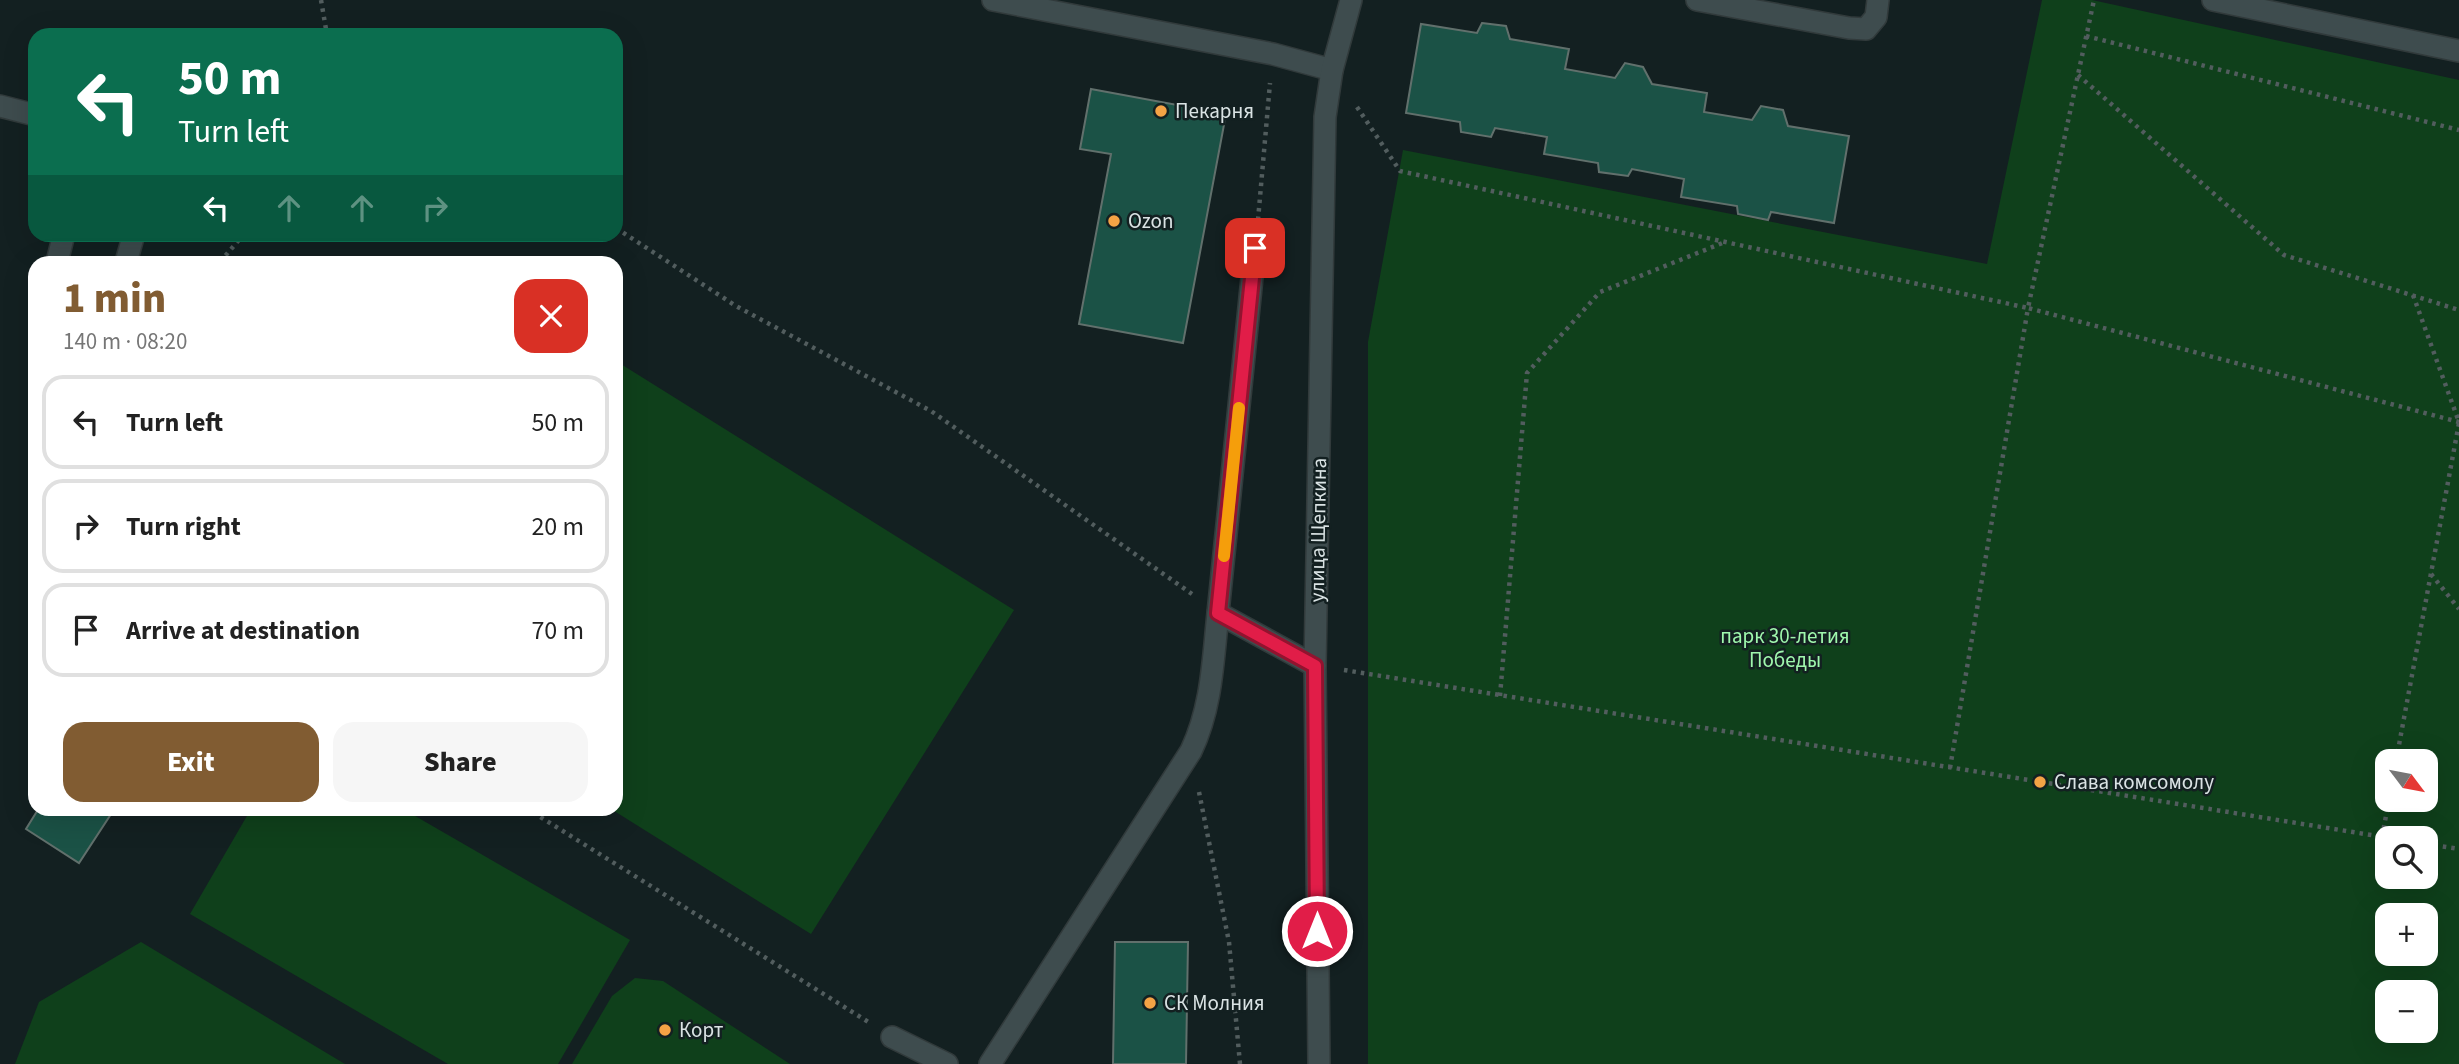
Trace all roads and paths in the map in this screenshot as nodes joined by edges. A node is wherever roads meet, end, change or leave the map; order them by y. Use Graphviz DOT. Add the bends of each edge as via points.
graph roads {
  1 [pos="321,0"];
  2 [pos="993,0"];
  3 [pos="1351,0"];
  4 [pos="1697,0"];
  5 [pos="1878,0"];
  6 [pos="2094,0"];
  7 [pos="2213,0"];
  8 [pos="326,28"];
  9 [pos="2086,36"];
  10 [pos="2459,51"];
  11 [pos="1273,54"];
  12 [pos="1332,70"];
  13 [pos="2078,75"];
  14 [pos="0,106"];
  15 [pos="28,113"];
  16 [pos="2459,130"];
  17 [pos="623,233"];
  18 [pos="237,242"];
  19 [pos="1726,242"];
  20 [pos="1255,248"];
  21 [pos="225,256"];
  22 [pos="2413,295"];
  23 [pos="2028,308"];
  24 [pos="2459,310"];
  25 [pos="2459,422"];
  26 [pos="2431,574"];
  27 [pos="2459,609"];
  28 [pos="1218,613"];
  29 [pos="1315,666"];
  30 [pos="1500,696"];
  31 [pos="2398,749"];
  32 [pos="1191,751"];
  33 [pos="1950,768"];
  34 [pos="539,816"];
  35 [pos="2375,836"];
  36 [pos="2438,846"];
  37 [pos="2459,849"];
  38 [pos="892,1037"];
  39 [pos="947,1064"];
  40 [pos="990,1064"];
  41 [pos="1240,1064"];
  42 [pos="1318,1064"];
  1 -- 8 [label="path"];
  2 -- 11 [label="street"];
  3 -- 12 [label="street, улица Щепкина"];
  4 -- 5 [label="street" via="1866,29 1876,18"];
  6 -- 9 [label="path"];
  7 -- 10 [label="street"];
  9 -- 13 [label="path"];
  9 -- 16 [label="path"];
  11 -- 12 [label="street"];
  11 -- 20 [label="path"];
  12 -- 19 [label="path" via="1400,171"];
  12 -- 29 [label="street, улица Щепкина" via="1325,117"];
  13 -- 22 [label="path" via="2284,255"];
  13 -- 23 [label="path"];
  14 -- 15 [label="street"];
  17 -- 28 [label="path" via="736,306 931,411"];
  18 -- 21 [label="path"];
  19 -- 23 [label="path"];
  19 -- 30 [label="path" via="1600,292 1527,373"];
  20 -- 28 [label="street"];
  22 -- 24 [label="path"];
  22 -- 25 [label="path"];
  23 -- 25 [label="path"];
  23 -- 33 [label="path"];
  25 -- 26 [label="path"];
  26 -- 27 [label="path"];
  26 -- 31 [label="path"];
  28 -- 29 [label="street"];
  28 -- 32 [label="street" via="1209,699"];
  29 -- 30 [label="path"];
  29 -- 42 [label="street, улица Щепкина"];
  30 -- 33 [label="path"];
  32 -- 40 [label="street"];
  32 -- 41 [label="path" via="1229,942"];
  33 -- 35 [label="path"];
  34 -- 38 [label="path"];
  36 -- 37 [label="path"];
  38 -- 39 [label="street"];
}
